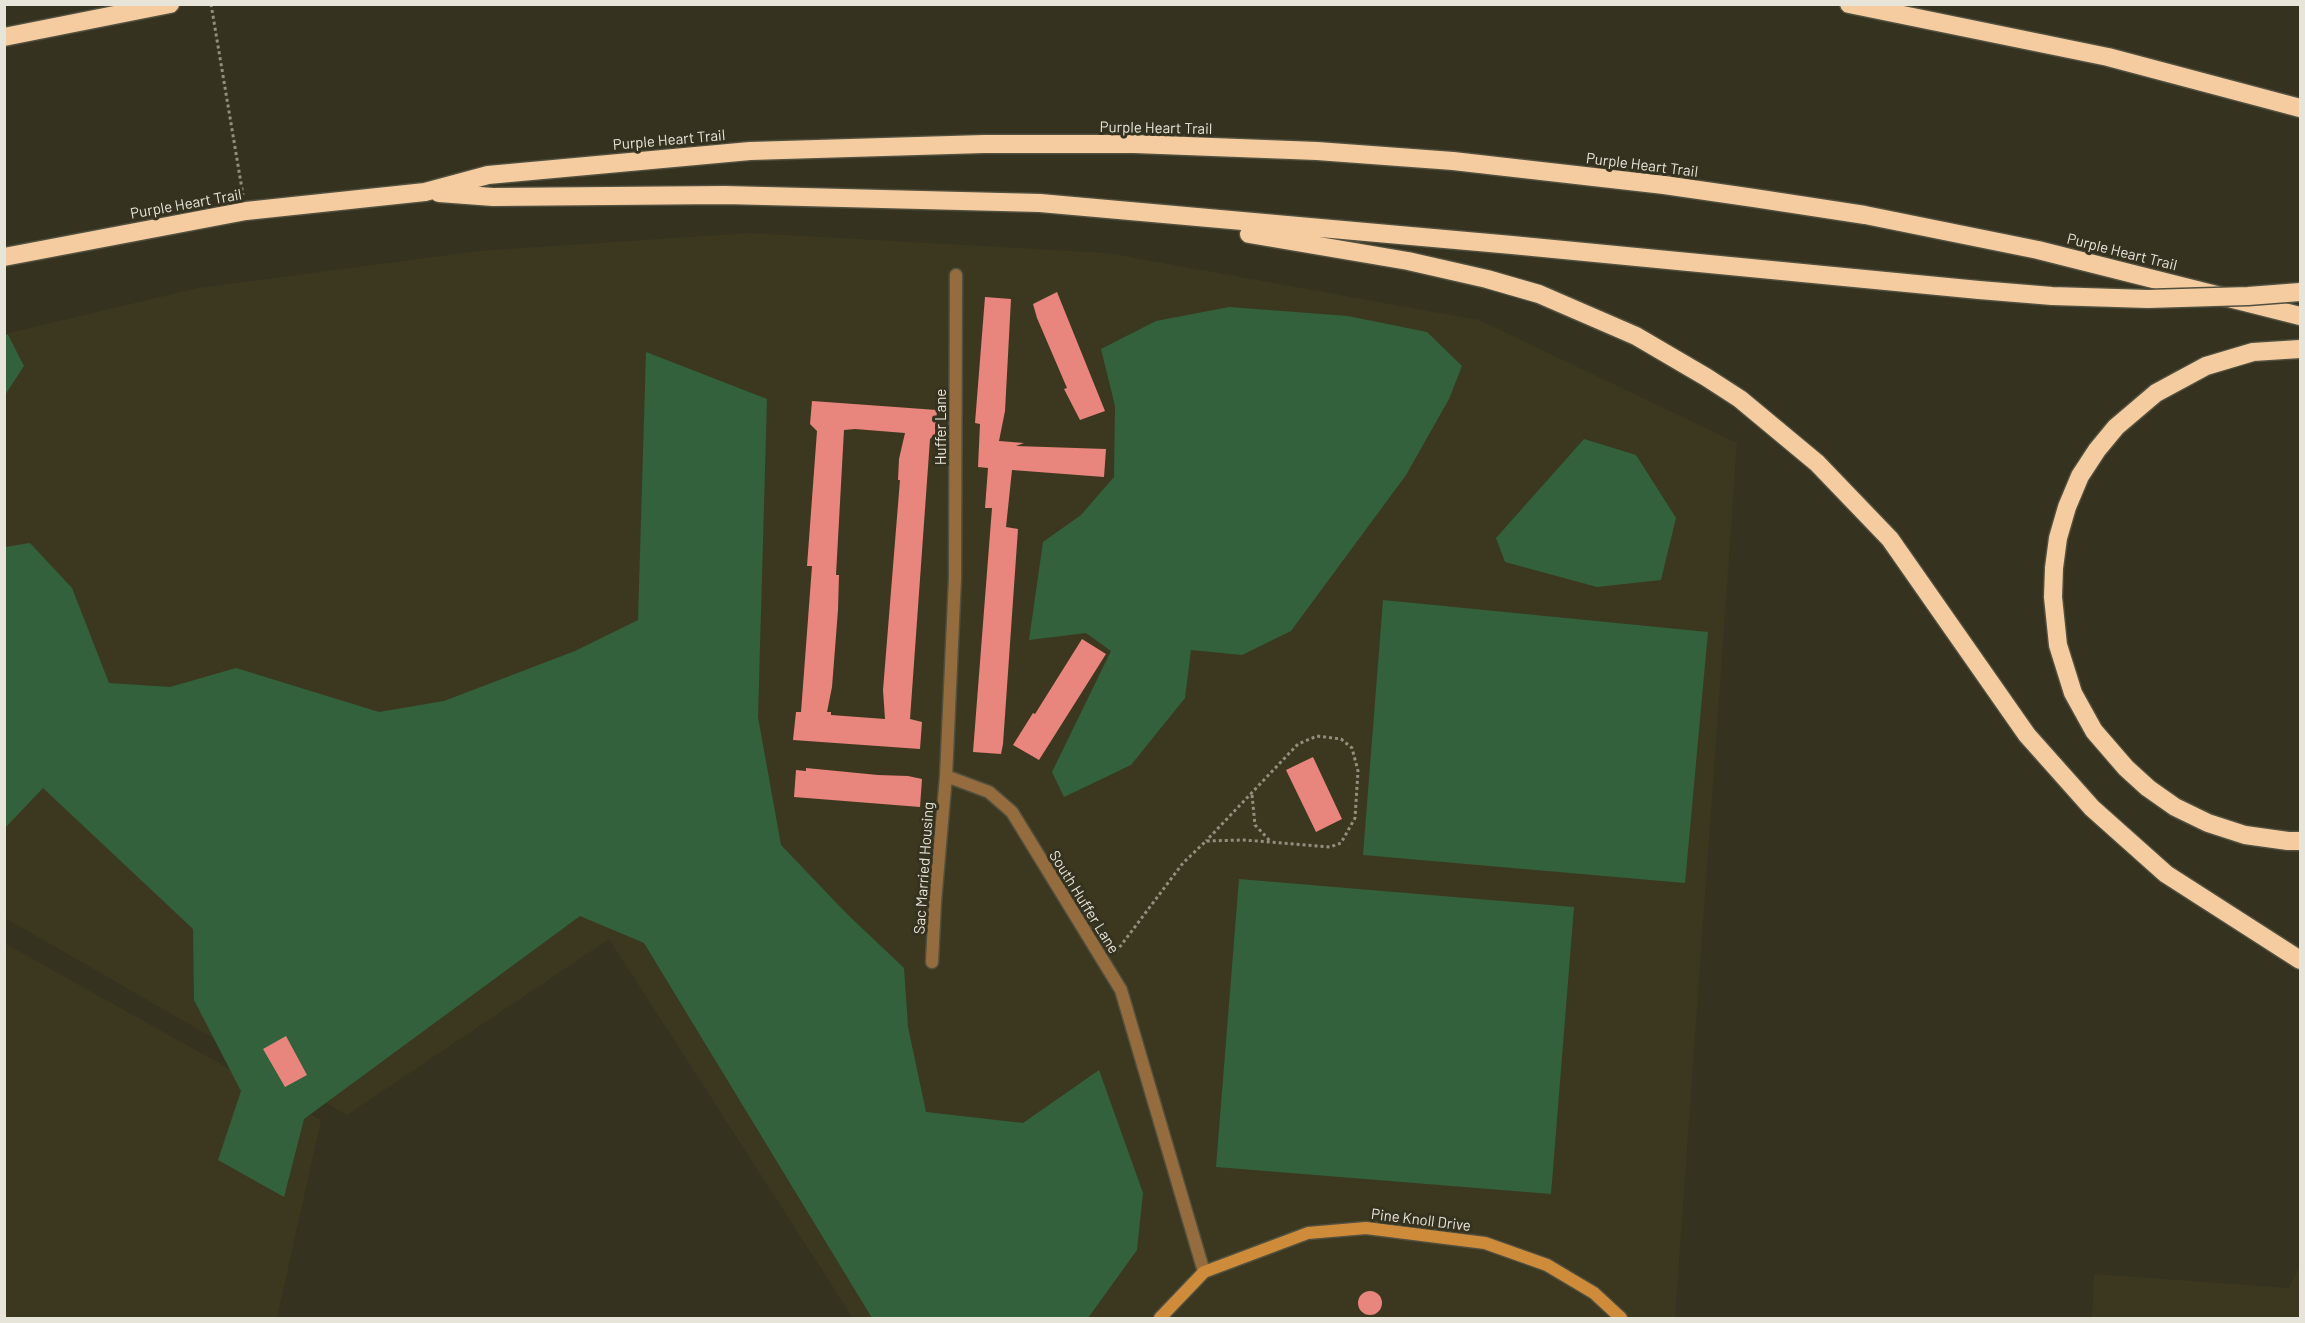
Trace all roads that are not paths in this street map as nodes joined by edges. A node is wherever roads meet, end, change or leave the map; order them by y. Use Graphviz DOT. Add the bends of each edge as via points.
graph roads {
  1 [pos="170,4"];
  2 [pos="1849,4"];
  3 [pos="4,37"];
  4 [pos="2301,108"];
  5 [pos="425,192"];
  6 [pos="1174,216"];
  7 [pos="4,257"];
  8 [pos="956,275"];
  9 [pos="2301,292"];
  10 [pos="2301,316"];
  11 [pos="2301,349"];
  12 [pos="946,776"];
  13 [pos="2301,841"];
  14 [pos="2301,960"];
  15 [pos="932,962"];
  16 [pos="1204,1272"];
  17 [pos="1160,1318"];
  18 [pos="1621,1318"];
  1 -- 3 [label="highway"];
  2 -- 4 [label="highway" via="2108,57"];
  5 -- 6 [label="highway" via="493,197 724,195 945,199 1040,203"];
  5 -- 7 [label="highway, Purple Heart Trail" via="246,211"];
  5 -- 10 [label="highway, Purple Heart Trail" via="488,175 750,151 984,144 1134,144 1317,151 1453,161 1664,185 1865,216 2038,250"];
  6 -- 9 [label="highway, bridge" via="2052,296 2148,299"];
  6 -- 14 [label="highway" via="1241,232 1408,261 1518,288 1587,313 1706,376 1740,399 1816,463 1890,539 2027,735 2092,808 2166,874"];
  8 -- 12 [label="street, Huffer Lane" via="955,578"];
  11 -- 13 [label="highway" via="2253,352 2206,366 2156,393 2116,428 2080,476 2067,507 2058,538 2053,597 2058,645 2073,693 2094,731 2126,768 2175,807 2208,823 2245,835"];
  12 -- 15 [label="street, Sac Married Housing"];
  12 -- 16 [label="street, South Huffer Lane" via="989,792 1012,812 1121,990"];
  16 -- 17 [label="street"];
  16 -- 18 [label="street, Pine Knoll Drive" via="1308,1233 1366,1228 1485,1243 1547,1265 1594,1293"];
}
